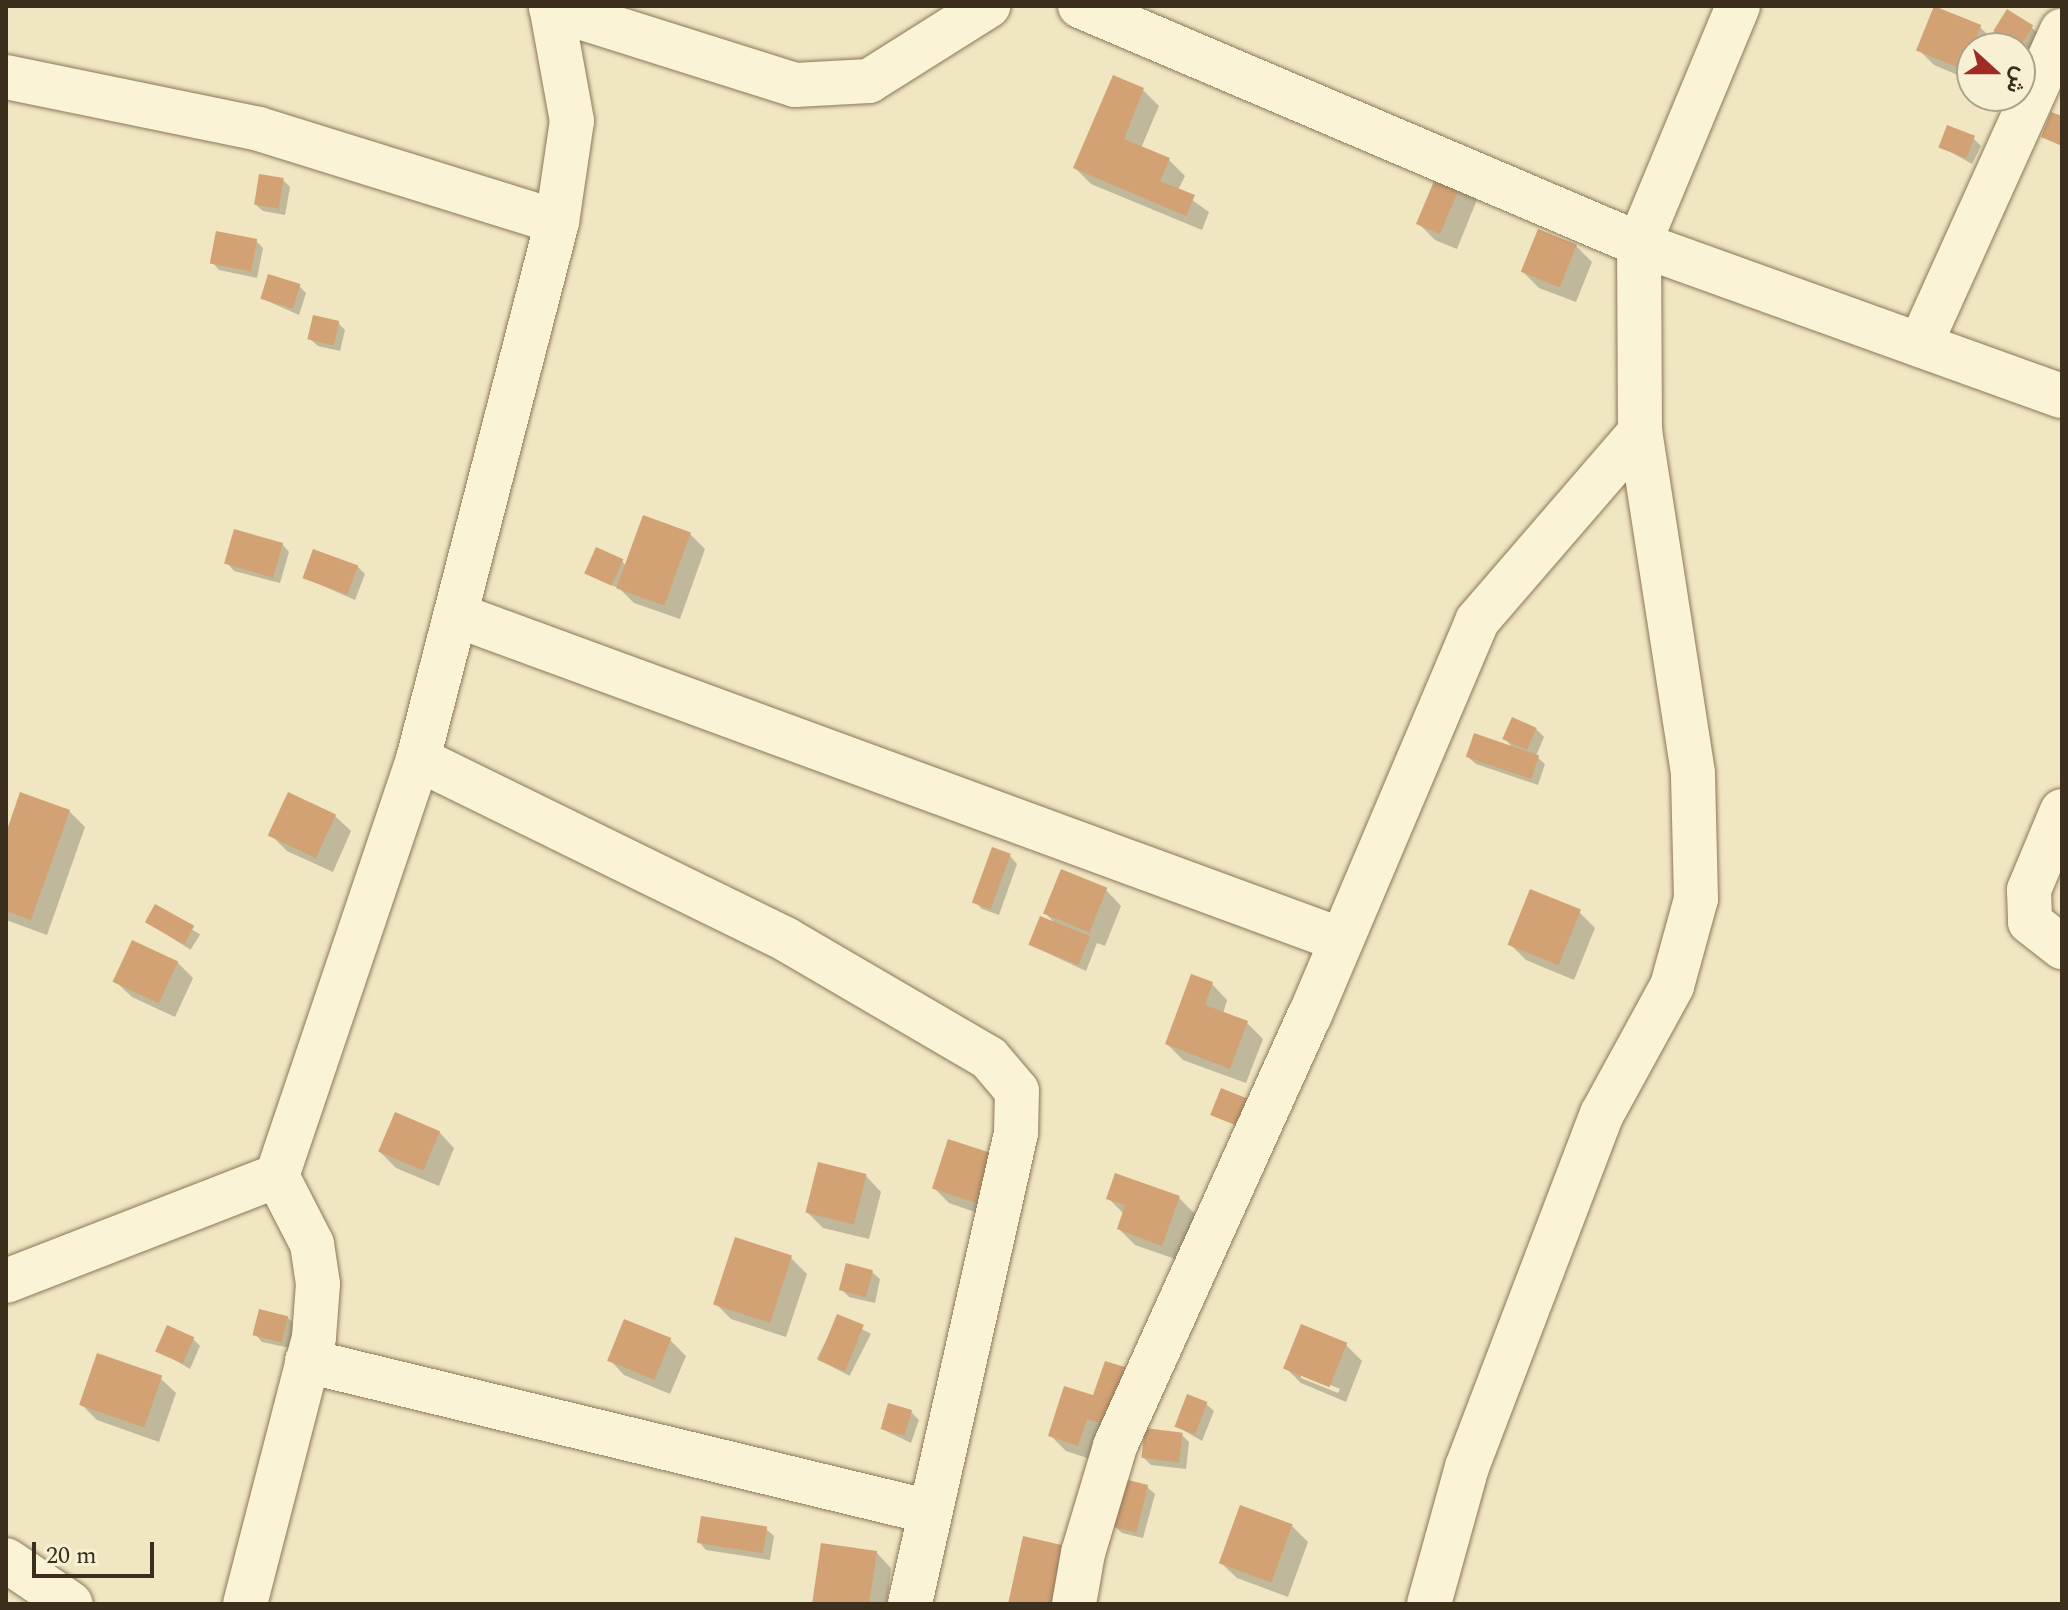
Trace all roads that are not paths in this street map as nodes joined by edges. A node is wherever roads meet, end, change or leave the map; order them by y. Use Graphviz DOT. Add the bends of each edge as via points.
graph roads {
  1 [pos="988,6"];
  2 [pos="1080,6"];
  3 [pos="1738,6"];
  4 [pos="551,7"];
  5 [pos="2062,31"];
  6 [pos="6,77"];
  7 [pos="557,222"];
  8 [pos="1639,244"];
  9 [pos="1920,345"];
  10 [pos="2062,396"];
  11 [pos="1640,432"];
  12 [pos="456,615"];
  13 [pos="418,759"];
  14 [pos="2062,811"];
  15 [pos="1341,940"];
  16 [pos="2062,947"];
  17 [pos="277,1176"];
  18 [pos="6,1281"];
  19 [pos="307,1361"];
  20 [pos="930,1512"];
  21 [pos="6,1560"];
  22 [pos="71,1604"];
  23 [pos="245,1604"];
  24 [pos="910,1604"];
  25 [pos="1074,1604"];
  26 [pos="1429,1604"];
  1 -- 4 [label="street" via="869,81 795,85"];
  2 -- 8 [label="street"];
  3 -- 8 [label="street"];
  4 -- 7 [label="street" via="572,121"];
  5 -- 9 [label="street"];
  6 -- 7 [label="street" via="259,129"];
  7 -- 12 [label="street"];
  8 -- 9 [label="street"];
  8 -- 11 [label="street"];
  9 -- 10 [label="street"];
  11 -- 15 [label="street" via="1477,621"];
  11 -- 26 [label="street" via="1693,773 1696,899 1672,986 1602,1114 1473,1452"];
  12 -- 13 [label="street"];
  12 -- 15 [label="street"];
  13 -- 17 [label="street"];
  13 -- 20 [label="street" via="787,940 989,1058 1017,1091 1016,1133"];
  14 -- 16 [label="street" via="2029,890 2030,922"];
  15 -- 25 [label="street" via="1115,1446 1083,1553"];
  17 -- 18 [label="street"];
  17 -- 19 [label="street" via="312,1244 316,1271"];
  19 -- 20 [label="street"];
  19 -- 23 [label="street"];
  20 -- 24 [label="street"];
  21 -- 22 [label="street"];
}
